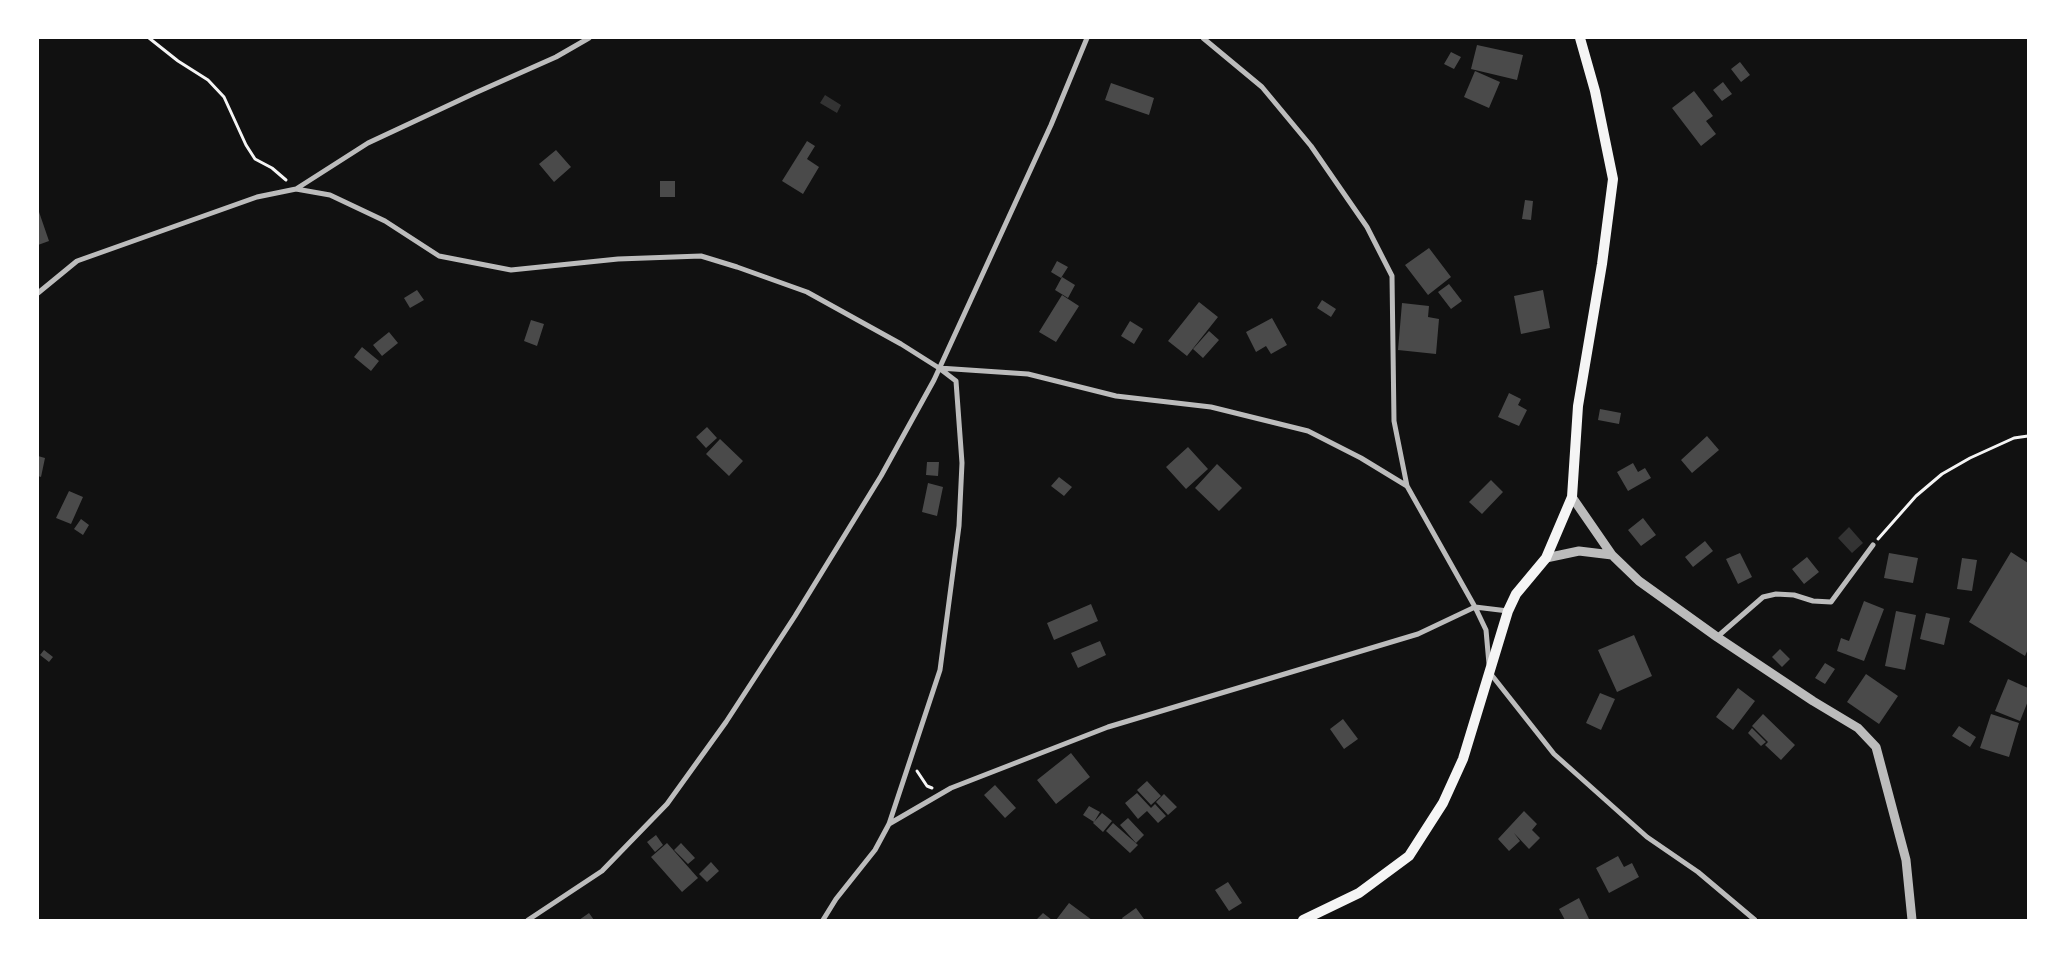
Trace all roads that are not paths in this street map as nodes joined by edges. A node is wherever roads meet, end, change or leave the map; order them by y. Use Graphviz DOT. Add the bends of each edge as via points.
graph roads {
  1 [pos="589,38"];
  2 [pos="1087,38"];
  3 [pos="1203,38"];
  4 [pos="1580,38"];
  5 [pos="296,189"];
  6 [pos="38,294"];
  7 [pos="939,368"];
  8 [pos="1407,486"];
  9 [pos="1572,497"];
  10 [pos="1873,545"];
  11 [pos="1612,555"];
  12 [pos="1546,558"];
  13 [pos="1475,607"];
  14 [pos="1508,611"];
  15 [pos="1717,637"];
  16 [pos="1490,673"];
  17 [pos="889,824"];
  18 [pos="528,920"];
  19 [pos="824,920"];
  20 [pos="1303,920"];
  21 [pos="1755,920"];
  22 [pos="1912,920"];
  1 -- 5 [label="street" via="556,58 368,143"];
  2 -- 7 [label="street" via="1052,125"];
  3 -- 8 [label="street" via="1262,88 1311,146 1367,227 1392,276 1394,422"];
  4 -- 9 [label="main road" via="1595,91 1613,179 1578,406"];
  5 -- 6 [label="street" via="257,197 77,260"];
  5 -- 7 [label="street" via="330,195 385,222 438,256 511,270 618,259 701,256 807,292"];
  7 -- 8 [label="street" via="1028,374 1116,396 1212,407 1308,431 1362,458"];
  7 -- 17 [label="street" via="956,381 962,463 959,526 940,670"];
  7 -- 18 [label="street" via="881,476 800,608 726,722 667,804 602,871"];
  8 -- 13 [label="street"];
  9 -- 11 [label="street"];
  9 -- 12 [label="main road"];
  10 -- 15 [label="street" via="1831,602 1794,595 1764,597"];
  11 -- 12 [label="street" via="1579,550"];
  11 -- 15 [label="street" via="1639,581"];
  12 -- 14 [label="main road" via="1516,594"];
  13 -- 14 [label="street"];
  13 -- 16 [label="street" via="1486,630"];
  13 -- 17 [label="street" via="1418,634 1108,727 951,788"];
  14 -- 16 [label="main road"];
  15 -- 22 [label="street" via="1858,728 1876,747 1906,860"];
  16 -- 20 [label="main road" via="1463,758 1443,803 1409,856 1358,893"];
  16 -- 21 [label="street" via="1554,754 1647,837 1698,872"];
  17 -- 19 [label="street" via="875,850 836,899"];
}
